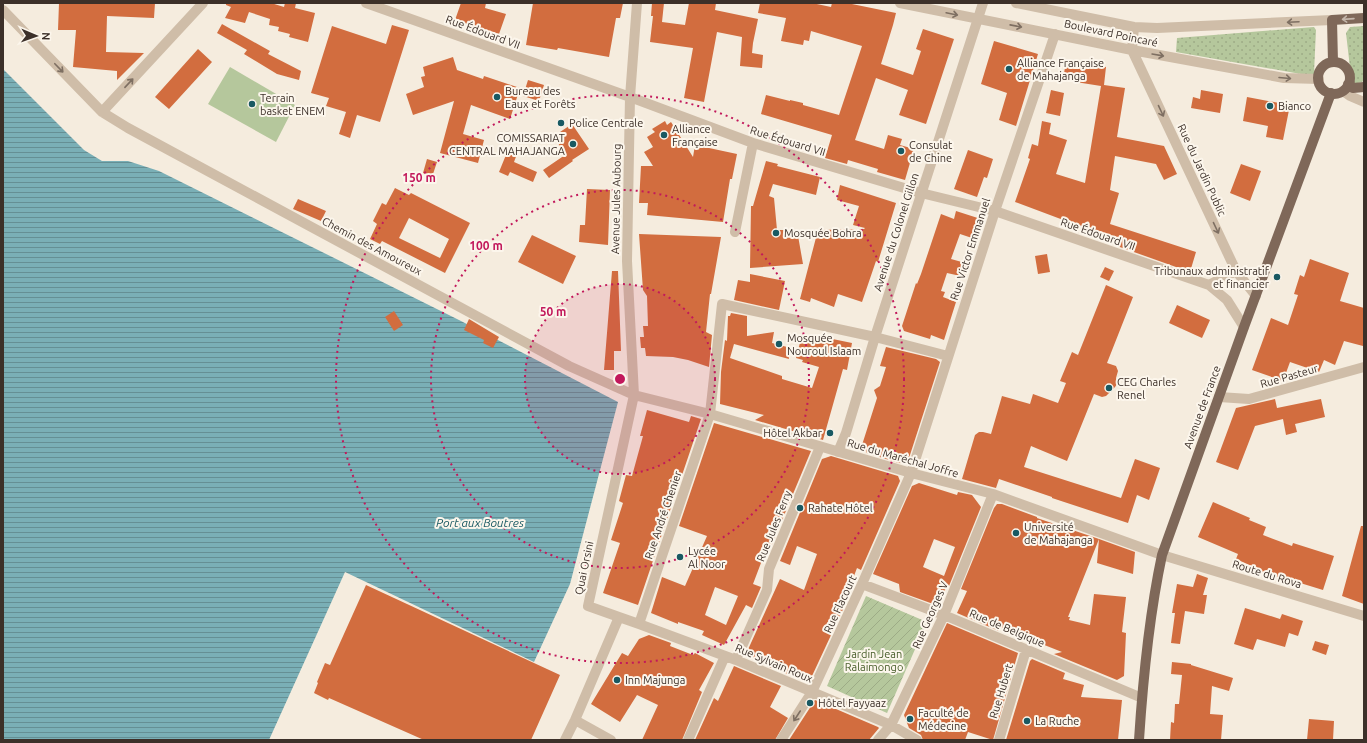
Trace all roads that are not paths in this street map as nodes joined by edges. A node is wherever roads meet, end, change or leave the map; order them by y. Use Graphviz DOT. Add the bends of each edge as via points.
graph roads {
  1 [pos="203,3"];
  2 [pos="366,3"];
  3 [pos="637,3"];
  4 [pos="900,3"];
  5 [pos="983,3"];
  6 [pos="1016,3"];
  7 [pos="3,10"];
  8 [pos="1364,18"];
  9 [pos="978,19"];
  10 [pos="1332,20"];
  11 [pos="1134,27"];
  12 [pos="1055,34"];
  13 [pos="1132,50"];
  14 [pos="1333,62"];
  15 [pos="1319,79"];
  16 [pos="1346,87"];
  17 [pos="1364,87"];
  18 [pos="1331,93"];
  19 [pos="630,97"];
  20 [pos="1364,102"];
  21 [pos="102,112"];
  22 [pos="753,144"];
  23 [pos="921,193"];
  24 [pos="996,212"];
  25 [pos="735,232"];
  26 [pos="1236,271"];
  27 [pos="1209,285"];
  28 [pos="1256,296"];
  29 [pos="1244,327"];
  30 [pos="875,337"];
  31 [pos="948,356"];
  32 [pos="1364,367"];
  33 [pos="634,395"];
  34 [pos="1218,397"];
  35 [pos="710,414"];
  36 [pos="820,447"];
  37 [pos="838,452"];
  38 [pos="911,473"];
  39 [pos="992,494"];
  40 [pos="1162,555"];
  41 [pos="862,584"];
  42 [pos="944,615"];
  43 [pos="1364,616"];
  44 [pos="619,617"];
  45 [pos="639,624"];
  46 [pos="1026,650"];
  47 [pos="725,656"];
  48 [pos="736,660"];
  49 [pos="812,692"];
  50 [pos="1142,698"];
  51 [pos="575,720"];
  52 [pos="891,725"];
  53 [pos="565,740"];
  54 [pos="611,740"];
  55 [pos="688,740"];
  56 [pos="782,740"];
  57 [pos="878,740"];
  58 [pos="917,740"];
  59 [pos="999,740"];
  60 [pos="1139,740"];
  21 -- 1 [label="street, one-way"];
  2 -- 19 [label="street, Rue Édouard VII"];
  3 -- 19 [label="street, Avenue Jules Aubourg"];
  4 -- 9 [label="street, Boulevard Poincaré, one-way"];
  5 -- 9 [label="street, Avenue du Colonel Gillon"];
  6 -- 11 [label="street, Boulevard Poincaré"];
  7 -- 21 [label="street, one-way"];
  8 -- 10 [label="main road, one-way"];
  9 -- 12 [label="street, Boulevard Poincaré, one-way"];
  9 -- 23 [label="street, Avenue du Colonel Gillon"];
  10 -- 11 [label="street, Boulevard Poincaré, one-way"];
  10 -- 14 [label="main road"];
  11 -- 13 [label="street"];
  12 -- 13 [label="street, Boulevard Poincaré"];
  12 -- 24 [label="street, Rue Victor Emmanuel"];
  13 -- 15 [label="street, Boulevard Poincaré, one-way" via="1284,78"];
  13 -- 26 [label="street, Rue du Jardin Public, one-way"];
  14 -- 15 [label="main road" via="1322,67"];
  14 -- 16 [label="main road" via="1346,67 1350,75"];
  15 -- 18 [label="main road" via="1322,88"];
  16 -- 17 [label="main road"];
  16 -- 18 [label="main road"];
  16 -- 20 [label="street" via="1350,96"];
  18 -- 28 [label="main road, Avenue de France"];
  19 -- 22 [label="street, Rue Édouard VII"];
  19 -- 33 [label="street, Avenue Jules Aubourg" via="627,261"];
  21 -- 33 [label="street, Chemin des Amoureux" via="569,366"];
  22 -- 23 [label="street, Rue Édouard VII"];
  22 -- 25 [label="street"];
  23 -- 24 [label="street, Rue Édouard VII"];
  23 -- 30 [label="street, Avenue du Colonel Gillon"];
  24 -- 27 [label="street, Rue Édouard VII"];
  24 -- 31 [label="street, Rue Victor Emmanuel"];
  26 -- 27 [label="street"];
  26 -- 28 [label="street, Rue du Jardin Public"];
  27 -- 29 [label="street" via="1227,300"];
  28 -- 29 [label="main road, Avenue de France"];
  29 -- 34 [label="main road, Avenue de France"];
  30 -- 31 [label="street"];
  30 -- 35 [label="street, Rue André Chenier" via="722,304"];
  30 -- 37 [label="street, Avenue du Colonel Gillon"];
  31 -- 38 [label="street, Rue Victor Emmanuel"];
  32 -- 34 [label="street, Rue Pasteur" via="1249,399"];
  33 -- 35 [label="street, Rue du Maréchal Joffre"];
  33 -- 44 [label="street, Quai Orsini" via="588,606"];
  34 -- 40 [label="main road, Avenue de France"];
  35 -- 36 [label="street, Rue du Maréchal Joffre"];
  35 -- 45 [label="street, Rue André Chenier"];
  36 -- 37 [label="street, Rue du Maréchal Joffre"];
  36 -- 48 [label="street, Rue Jules Ferry" via="769,569 767,590"];
  37 -- 38 [label="street, Rue du Maréchal Joffre"];
  38 -- 39 [label="street, Rue du Maréchal Joffre"];
  38 -- 41 [label="street, Rue Flacourt"];
  39 -- 40 [label="street, Rue du Maréchal Joffre"];
  39 -- 42 [label="street, Rue Georges V"];
  40 -- 43 [label="street, Route du Rova"];
  40 -- 50 [label="main road, Avenue de France" via="1154,589"];
  41 -- 42 [label="street, Rue de Belgique"];
  41 -- 49 [label="street, Rue Flacourt"];
  42 -- 46 [label="street, Rue de Belgique"];
  42 -- 52 [label="street, Rue Georges V"];
  44 -- 45 [label="street, Rue Sylvain Roux"];
  44 -- 51 [label="street"];
  45 -- 47 [label="street, Rue Sylvain Roux"];
  46 -- 50 [label="street, Rue de Belgique"];
  46 -- 59 [label="street, Rue Hubert"];
  47 -- 48 [label="street, Rue Sylvain Roux"];
  47 -- 55 [label="street"];
  48 -- 49 [label="street, Rue Sylvain Roux"];
  49 -- 52 [label="street, Rue Sylvain Roux"];
  49 -- 56 [label="street, Rue Flacourt, one-way"];
  50 -- 60 [label="main road, Avenue de France"];
  51 -- 53 [label="street"];
  51 -- 54 [label="street"];
  52 -- 57 [label="street, Rue Georges V"];
  52 -- 58 [label="street, Rue Sylvain Roux"];
}
